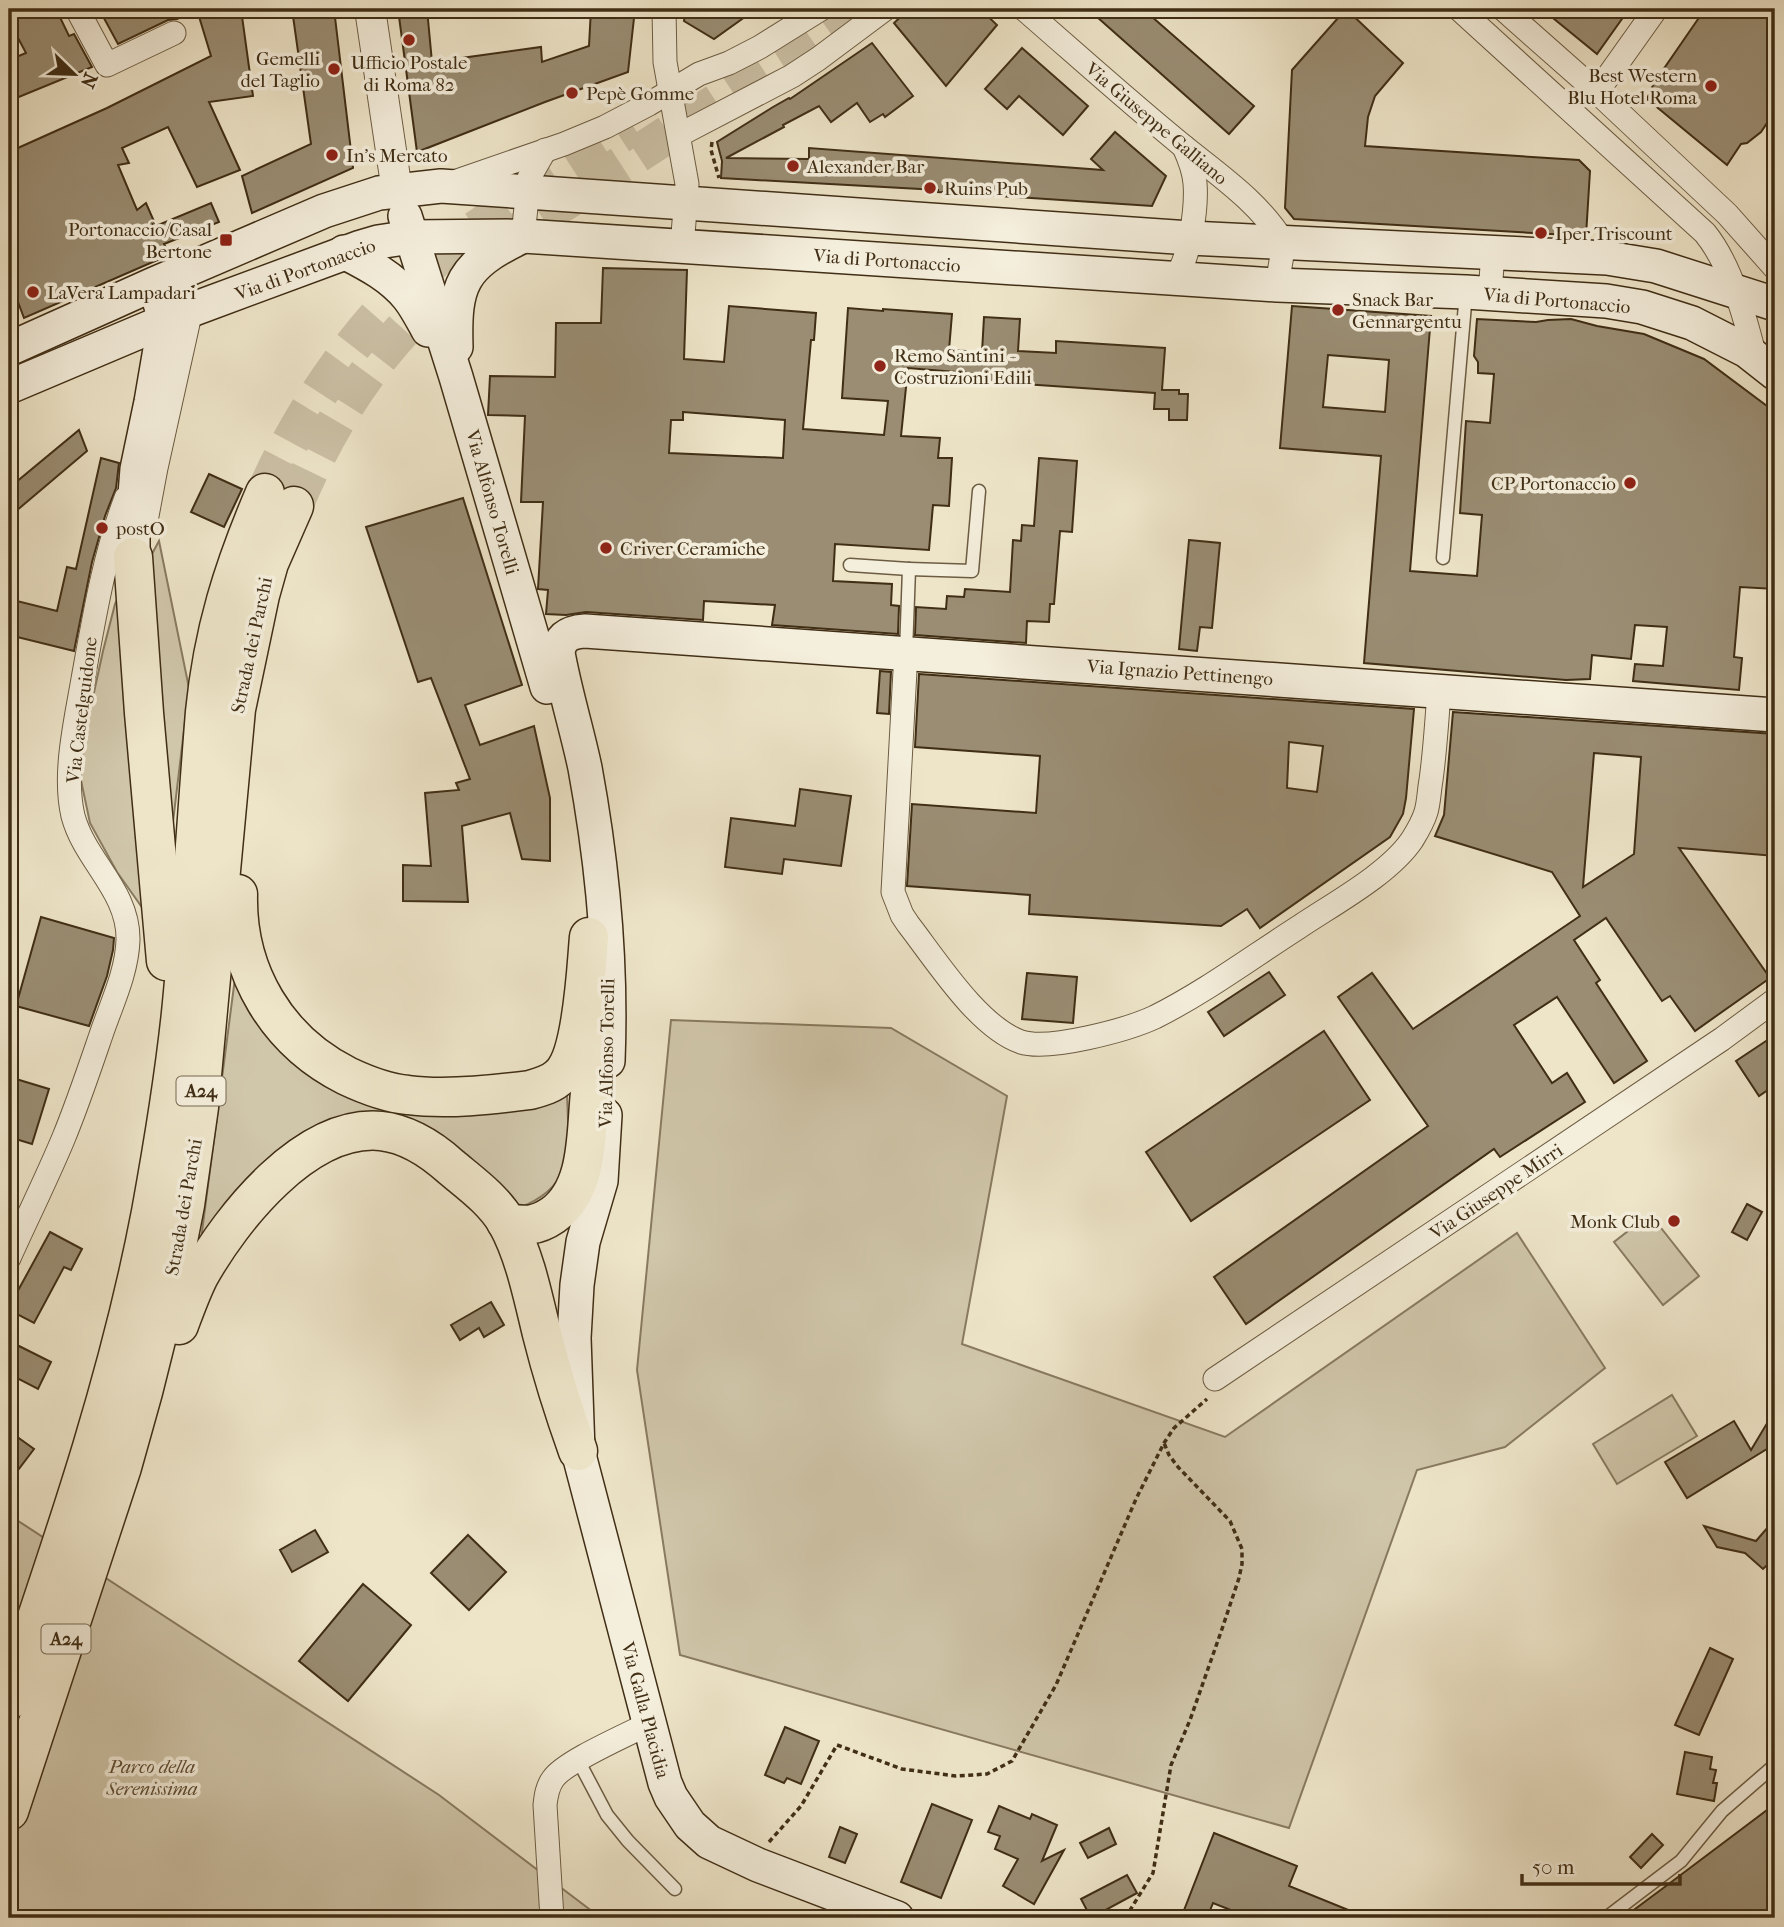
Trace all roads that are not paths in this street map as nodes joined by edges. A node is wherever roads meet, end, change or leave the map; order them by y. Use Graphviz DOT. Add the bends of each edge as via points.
graph roads {
  1 [pos="76,9"];
  2 [pos="370,9"];
  3 [pos="664,9"];
  4 [pos="821,9"];
  5 [pos="885,9"];
  6 [pos="1024,9"];
  7 [pos="1459,9"];
  8 [pos="1503,9"];
  9 [pos="1656,9"];
  10 [pos="174,33"];
  11 [pos="669,92"];
  12 [pos="1597,92"];
  13 [pos="679,135"];
  14 [pos="1184,147"];
  15 [pos="545,150"];
  16 [pos="441,186"];
  17 [pos="397,191"];
  18 [pos="527,192"];
  19 [pos="687,202"];
  20 [pos="523,236"];
  21 [pos="411,237"];
  22 [pos="1190,238"];
  23 [pos="1284,243"];
  24 [pos="682,247"];
  25 [pos="344,252"];
  26 [pos="1493,252"];
  27 [pos="1775,268"];
  28 [pos="1175,278"];
  29 [pos="154,284"];
  30 [pos="1277,285"];
  31 [pos="1735,290"];
  32 [pos="1478,293"];
  33 [pos="1775,304"];
  34 [pos="178,315"];
  35 [pos="10,347"];
  36 [pos="1765,365"];
  37 [pos="456,377"];
  38 [pos="17,383"];
  39 [pos="136,469"];
  40 [pos="979,491"];
  41 [pos="133,557"];
  42 [pos="1443,558"];
  43 [pos="850,565"];
  44 [pos="909,569"];
  45 [pos="521,595"];
  46 [pos="96,605"];
  47 [pos="585,631"];
  48 [pos="906,652"];
  49 [pos="1440,691"];
  50 [pos="236,709"];
  51 [pos="1775,715"];
  52 [pos="589,937"];
  53 [pos="1775,1000"];
  54 [pos="176,1046"];
  55 [pos="506,1222"];
  56 [pos="9,1258"];
  57 [pos="1215,1379"];
  58 [pos="578,1451"];
  59 [pos="122,1467"];
  60 [pos="9,1700"];
  61 [pos="648,1724"];
  62 [pos="578,1760"];
  63 [pos="1775,1765"];
  64 [pos="9,1811"];
  65 [pos="675,1889"];
  66 [pos="552,1918"];
  67 [pos="897,1918"];
  68 [pos="1606,1918"];
  1 -- 10 [label="street" via="107,65"];
  2 -- 17 [label="street"];
  3 -- 11 [label="street"];
  4 -- 11 [label="street" via="760,47"];
  5 -- 13 [label="street" via="799,71"];
  6 -- 14 [label="street, Via Giuseppe Galliano"];
  7 -- 31 [label="street" via="1697,225 1717,250"];
  8 -- 12 [label="street"];
  9 -- 12 [label="street"];
  11 -- 13 [label="street"];
  11 -- 15 [label="street" via="605,127"];
  12 -- 27 [label="street" via="1727,215"];
  13 -- 19 [label="street"];
  14 -- 22 [label="street" via="1195,183"];
  14 -- 23 [label="street, Via Giuseppe Galliano" via="1254,205"];
  15 -- 16 [label="street"];
  15 -- 18 [label="street" via="529,178"];
  16 -- 17 [label="main road"];
  16 -- 18 [label="main road"];
  17 -- 21 [label="main road, Via Alfonso Torelli"];
  17 -- 29 [label="main road" via="324,211"];
  18 -- 19 [label="main road"];
  18 -- 20 [label="street"];
  19 -- 22 [label="main road"];
  19 -- 24 [label="street"];
  20 -- 21 [label="main road, Via di Portonaccio"];
  20 -- 24 [label="main road, Via di Portonaccio"];
  20 -- 37 [label="main road" via="475,265 463,283 457,304"];
  21 -- 25 [label="main road, Via di Portonaccio"];
  21 -- 37 [label="main road, Via Alfonso Torelli"];
  22 -- 23 [label="main road"];
  22 -- 28 [label="street"];
  23 -- 26 [label="main road"];
  23 -- 30 [label="street"];
  24 -- 28 [label="main road, Via di Portonaccio"];
  25 -- 34 [label="main road, Via di Portonaccio"];
  25 -- 37 [label="main road" via="377,270 406,294"];
  26 -- 31 [label="main road" via="1625,260"];
  26 -- 32 [label="street"];
  28 -- 30 [label="main road, Via di Portonaccio"];
  29 -- 34 [label="main road"];
  29 -- 35 [label="main road"];
  30 -- 32 [label="main road, Via di Portonaccio"];
  31 -- 33 [label="main road"];
  31 -- 36 [label="street"];
  32 -- 36 [label="main road, Via di Portonaccio" via="1642,307 1692,323"];
  32 -- 42 [label="lane"];
  34 -- 38 [label="main road, Via di Portonaccio"];
  34 -- 39 [label="main road"];
  34 -- 41 [label="street" via="148,514"];
  35 -- 38 [label="street"];
  37 -- 45 [label="main road, Via Alfonso Torelli"];
  39 -- 41 [label="main road"];
  39 -- 46 [label="street, Via Castelguidone"];
  40 -- 44 [label="lane" via="972,571"];
  41 -- 46 [label="street"];
  41 -- 54 [label="highway"];
  43 -- 44 [label="lane"];
  44 -- 48 [label="lane"];
  45 -- 47 [label="main road, Via Ignazio Pettinengo" via="544,615"];
  45 -- 52 [label="main road, Via Alfonso Torelli" via="569,781"];
  46 -- 56 [label="street, Via Castelguidone" via="74,736 70,791 82,839 122,908 128,932 126,956 71,1121"];
  47 -- 48 [label="main road, Via Ignazio Pettinengo"];
  47 -- 58 [label="main road, Via Alfonso Torelli" via="565,636 558,657 602,868 608,977 602,1171 577,1285"];
  48 -- 49 [label="main road, Via Ignazio Pettinengo"];
  48 -- 49 [label="street" via="893,892 908,924 982,1017 1010,1037 1036,1045 1111,1031 1155,1017 1391,863 1426,814"];
  49 -- 51 [label="main road, Via Ignazio Pettinengo"];
  50 -- 52 [label="highway" via="237,903 242,947 262,997 280,1023 326,1065 379,1089 406,1095 511,1092 553,1082 573,1057"];
  50 -- 54 [label="highway, Strada dei Parchi / A24" via="270,563 279,499 245,539 226,595 209,675"];
  50 -- 59 [label="highway, Strada dei Parchi / A24" via="191,1170 162,1319"];
  52 -- 55 [label="highway" via="594,1041 582,1164 572,1192 557,1212 527,1226"];
  53 -- 57 [label="street, Via Giuseppe Mirri"];
  54 -- 60 [label="highway, Strada dei Parchi / A24" via="150,1214 112,1380"];
  55 -- 58 [label="highway"];
  55 -- 59 [label="highway" via="488,1199 440,1158 405,1137 359,1132 312,1149 249,1205 204,1268"];
  58 -- 61 [label="main road, Via Galla Placidia"];
  59 -- 64 [label="highway, Strada dei Parchi / A24"];
  61 -- 62 [label="street"];
  61 -- 67 [label="main road, Via Galla Placidia" via="665,1783 681,1813 709,1842"];
  62 -- 65 [label="lane" via="607,1815"];
  62 -- 66 [label="street" via="558,1772 547,1792"];
  63 -- 68 [label="lane" via="1722,1811 1681,1861"];
}
